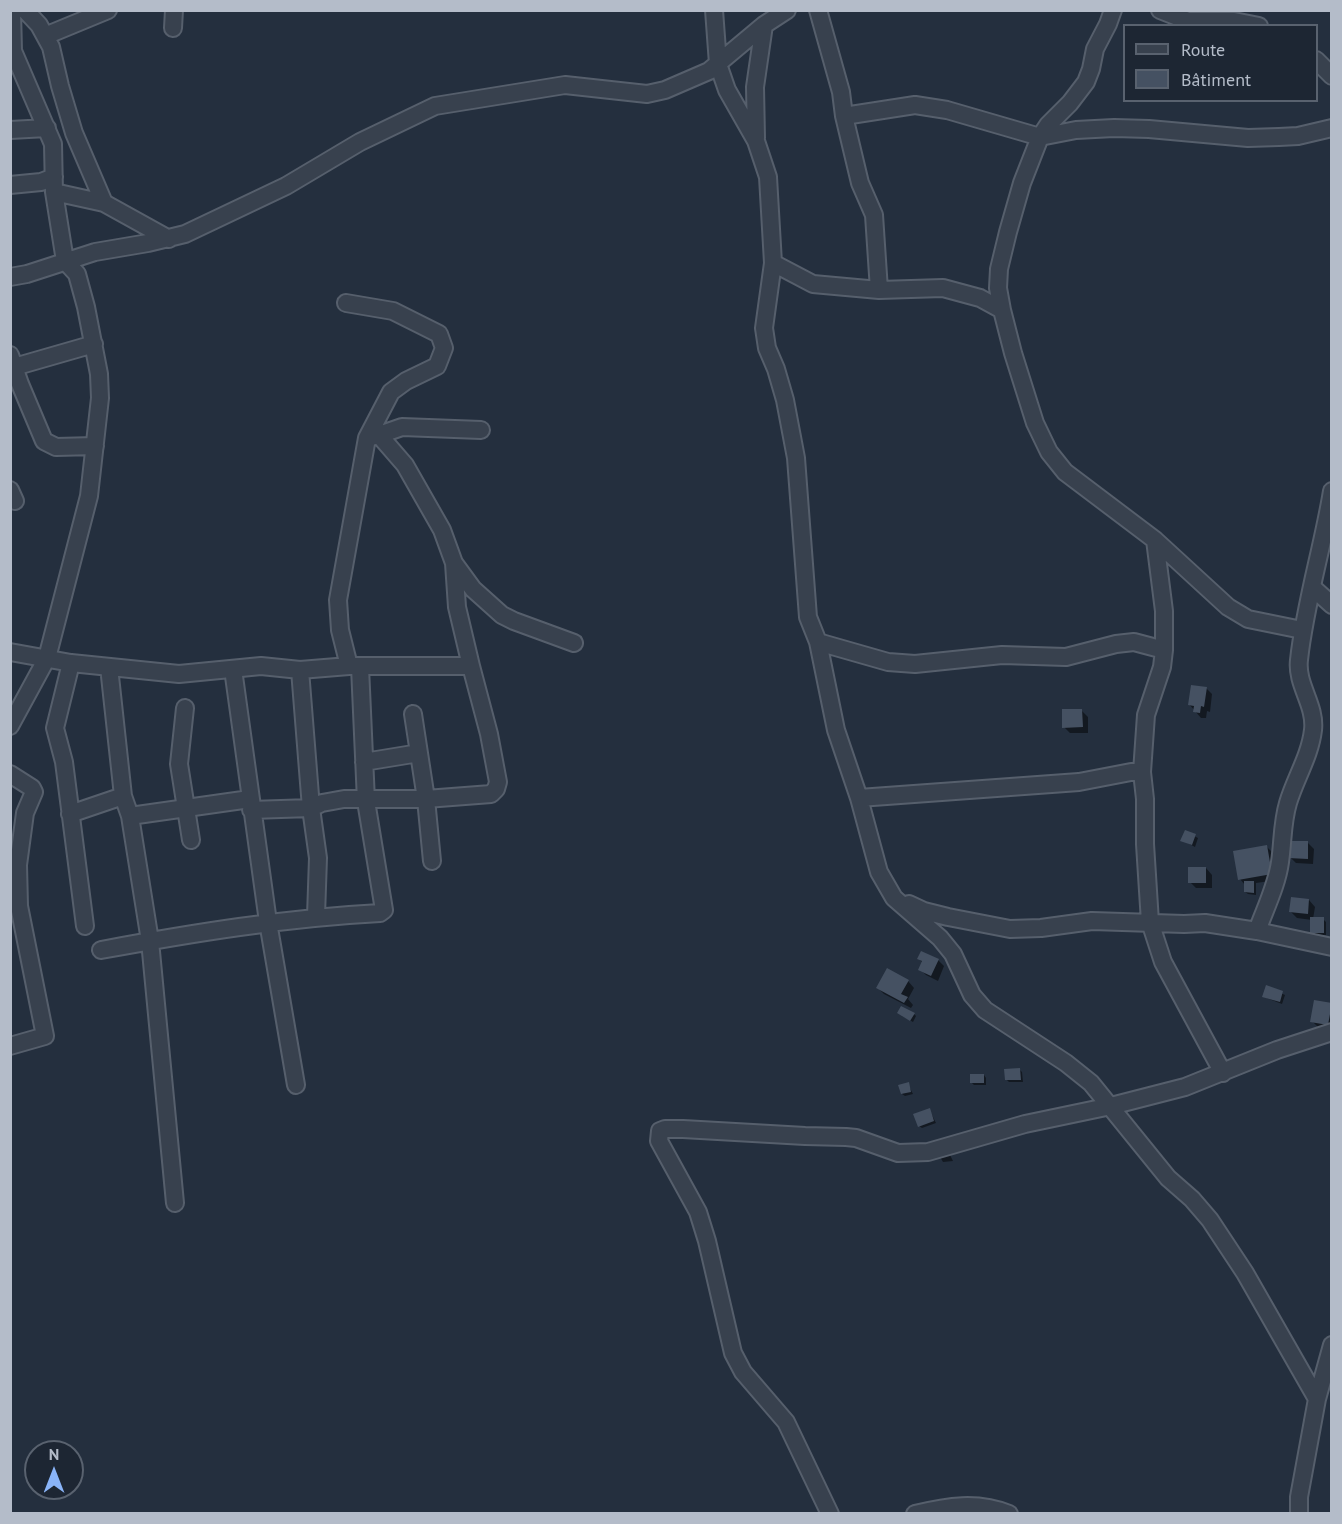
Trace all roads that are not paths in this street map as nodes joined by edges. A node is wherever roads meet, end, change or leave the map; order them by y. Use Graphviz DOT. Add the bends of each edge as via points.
graph roads {
  1 [pos="12,10"];
  2 [pos="25,10"];
  3 [pos="108,10"];
  4 [pos="174,10"];
  5 [pos="714,10"];
  6 [pos="787,10"];
  7 [pos="818,10"];
  8 [pos="1113,10"];
  9 [pos="1160,10"];
  10 [pos="1248,24"];
  11 [pos="764,25"];
  12 [pos="173,28"];
  13 [pos="45,36"];
  14 [pos="12,51"];
  15 [pos="1318,61"];
  16 [pos="718,64"];
  17 [pos="1332,76"];
  18 [pos="844,116"];
  19 [pos="47,128"];
  20 [pos="1332,128"];
  21 [pos="10,130"];
  22 [pos="1040,136"];
  23 [pos="756,141"];
  24 [pos="10,185"];
  25 [pos="54,185"];
  26 [pos="104,204"];
  27 [pos="169,239"];
  28 [pos="65,261"];
  29 [pos="773,263"];
  30 [pos="10,277"];
  31 [pos="879,290"];
  32 [pos="346,303"];
  33 [pos="1002,310"];
  34 [pos="94,344"];
  35 [pos="12,361"];
  36 [pos="481,430"];
  37 [pos="373,436"];
  38 [pos="95,446"];
  39 [pos="1332,490"];
  40 [pos="1155,540"];
  41 [pos="454,562"];
  42 [pos="1312,587"];
  43 [pos="1332,605"];
  44 [pos="1302,630"];
  45 [pos="818,642"];
  46 [pos="574,643"];
  47 [pos="1164,650"];
  48 [pos="10,652"];
  49 [pos="47,658"];
  50 [pos="71,663"];
  51 [pos="354,666"];
  52 [pos="471,666"];
  53 [pos="109,667"];
  54 [pos="232,669"];
  55 [pos="300,670"];
  56 [pos="185,708"];
  57 [pos="413,714"];
  58 [pos="10,726"];
  59 [pos="419,753"];
  60 [pos="364,762"];
  61 [pos="1142,772"];
  62 [pos="10,774"];
  63 [pos="123,796"];
  64 [pos="859,798"];
  65 [pos="426,799"];
  66 [pos="366,801"];
  67 [pos="251,804"];
  68 [pos="186,808"];
  69 [pos="311,808"];
  70 [pos="70,814"];
  71 [pos="130,816"];
  72 [pos="191,840"];
  73 [pos="432,861"];
  74 [pos="894,898"];
  75 [pos="316,916"];
  76 [pos="268,922"];
  77 [pos="1150,922"];
  78 [pos="85,926"];
  79 [pos="1257,931"];
  80 [pos="150,941"];
  81 [pos="1332,946"];
  82 [pos="101,950"];
  83 [pos="1332,1032"];
  84 [pos="10,1046"];
  85 [pos="1222,1073"];
  86 [pos="296,1085"];
  87 [pos="1111,1106"];
  88 [pos="175,1203"];
  89 [pos="1332,1345"];
  90 [pos="1317,1399"];
  91 [pos="833,1512"];
  92 [pos="915,1514"];
  93 [pos="1009,1514"];
  94 [pos="1299,1514"];
  1 -- 14 [label="street"];
  2 -- 13 [label="street"];
  3 -- 13 [label="street"];
  4 -- 12 [label="street"];
  5 -- 16 [label="street"];
  6 -- 11 [label="street"];
  7 -- 18 [label="street"];
  8 -- 22 [label="street" via="1095,49 1086,82"];
  9 -- 10 [label="street" via="1188,21"];
  11 -- 16 [label="street"];
  11 -- 23 [label="street" via="755,87"];
  13 -- 26 [label="street" via="74,133"];
  14 -- 19 [label="street"];
  15 -- 17 [label="street"];
  16 -- 23 [label="street" via="726,90"];
  16 -- 27 [label="street" via="685,82 647,94 566,86 435,106 360,142 286,186"];
  18 -- 22 [label="street" via="915,105"];
  18 -- 31 [label="street" via="860,183 873,216"];
  19 -- 21 [label="street"];
  19 -- 25 [label="street" via="53,144"];
  20 -- 22 [label="street" via="1298,136 1248,138 1114,128"];
  22 -- 33 [label="street" via="1022,183 999,269"];
  23 -- 29 [label="street" via="768,177"];
  24 -- 25 [label="street"];
  25 -- 26 [label="street"];
  25 -- 28 [label="street"];
  26 -- 27 [label="street"];
  27 -- 28 [label="street"];
  28 -- 30 [label="street"];
  28 -- 34 [label="street" via="77,274"];
  29 -- 31 [label="street" via="813,284"];
  29 -- 45 [label="street" via="764,328 785,400 796,458 808,617"];
  31 -- 33 [label="street" via="943,288 980,298"];
  32 -- 37 [label="street" via="393,311 440,334 444,348 437,366 391,392"];
  33 -- 40 [label="street" via="1035,423 1049,452 1065,472"];
  34 -- 35 [label="street"];
  34 -- 38 [label="street" via="100,398"];
  35 -- 38 [label="street" via="44,441 56,447"];
  36 -- 37 [label="street" via="402,427"];
  37 -- 41 [label="street" via="405,465 442,530"];
  37 -- 51 [label="street" via="338,600 340,630"];
  38 -- 49 [label="street" via="89,496"];
  39 -- 42 [label="street"];
  40 -- 44 [label="street" via="1228,607 1248,619"];
  40 -- 47 [label="street" via="1164,611"];
  41 -- 46 [label="street" via="473,589 502,615"];
  41 -- 52 [label="street" via="457,607"];
  42 -- 43 [label="street"];
  42 -- 44 [label="street"];
  44 -- 79 [label="street" via="1298,664 1313,714 1313,730 1288,805 1277,877"];
  45 -- 47 [label="street" via="888,662 915,664 1002,655 1066,657 1134,642"];
  45 -- 64 [label="street" via="836,730"];
  47 -- 61 [label="street" via="1146,715"];
  48 -- 49 [label="street"];
  49 -- 50 [label="street"];
  49 -- 58 [label="street"];
  50 -- 53 [label="street"];
  50 -- 70 [label="street" via="55,728 64,762"];
  51 -- 52 [label="street"];
  51 -- 55 [label="street"];
  51 -- 60 [label="street"];
  52 -- 65 [label="street" via="489,734 496,789 491,794"];
  53 -- 54 [label="street" via="179,674"];
  53 -- 63 [label="street"];
  54 -- 55 [label="street" via="261,666"];
  54 -- 67 [label="street"];
  55 -- 69 [label="street"];
  56 -- 68 [label="street" via="179,764"];
  57 -- 59 [label="street"];
  59 -- 60 [label="street"];
  59 -- 65 [label="street"];
  60 -- 66 [label="street"];
  61 -- 64 [label="street" via="1079,782"];
  61 -- 77 [label="street"];
  62 -- 84 [label="street" via="34,792 25,813 18,865 20,906 45,1036"];
  63 -- 70 [label="street"];
  63 -- 71 [label="street"];
  64 -- 74 [label="street" via="879,872"];
  65 -- 66 [label="street"];
  65 -- 73 [label="street"];
  66 -- 69 [label="street" via="344,799"];
  66 -- 75 [label="street" via="384,910"];
  67 -- 68 [label="street"];
  67 -- 69 [label="street"];
  67 -- 76 [label="street"];
  68 -- 71 [label="street"];
  68 -- 72 [label="street"];
  69 -- 75 [label="street" via="318,858"];
  70 -- 78 [label="street"];
  71 -- 80 [label="street"];
  74 -- 77 [label="street" via="924,911 1010,929 1092,921"];
  74 -- 87 [label="street" via="953,954 972,995 985,1010 1066,1063"];
  75 -- 76 [label="street"];
  76 -- 80 [label="street"];
  76 -- 86 [label="street"];
  77 -- 79 [label="street" via="1205,923"];
  77 -- 85 [label="street" via="1163,962"];
  79 -- 81 [label="street"];
  80 -- 82 [label="street"];
  80 -- 88 [label="street"];
  83 -- 85 [label="street"];
  85 -- 87 [label="street"];
  87 -- 90 [label="street" via="1168,1178 1210,1220"];
  87 -- 91 [label="street" via="1025,1124 941,1150 914,1153 898,1153 846,1137 683,1128 660,1131 659,1141 698,1212 733,1353 743,1372 786,1422"];
  89 -- 90 [label="street"];
  90 -- 94 [label="street"];
  92 -- 93 [label="street" via="970,1505 994,1507"];
}
